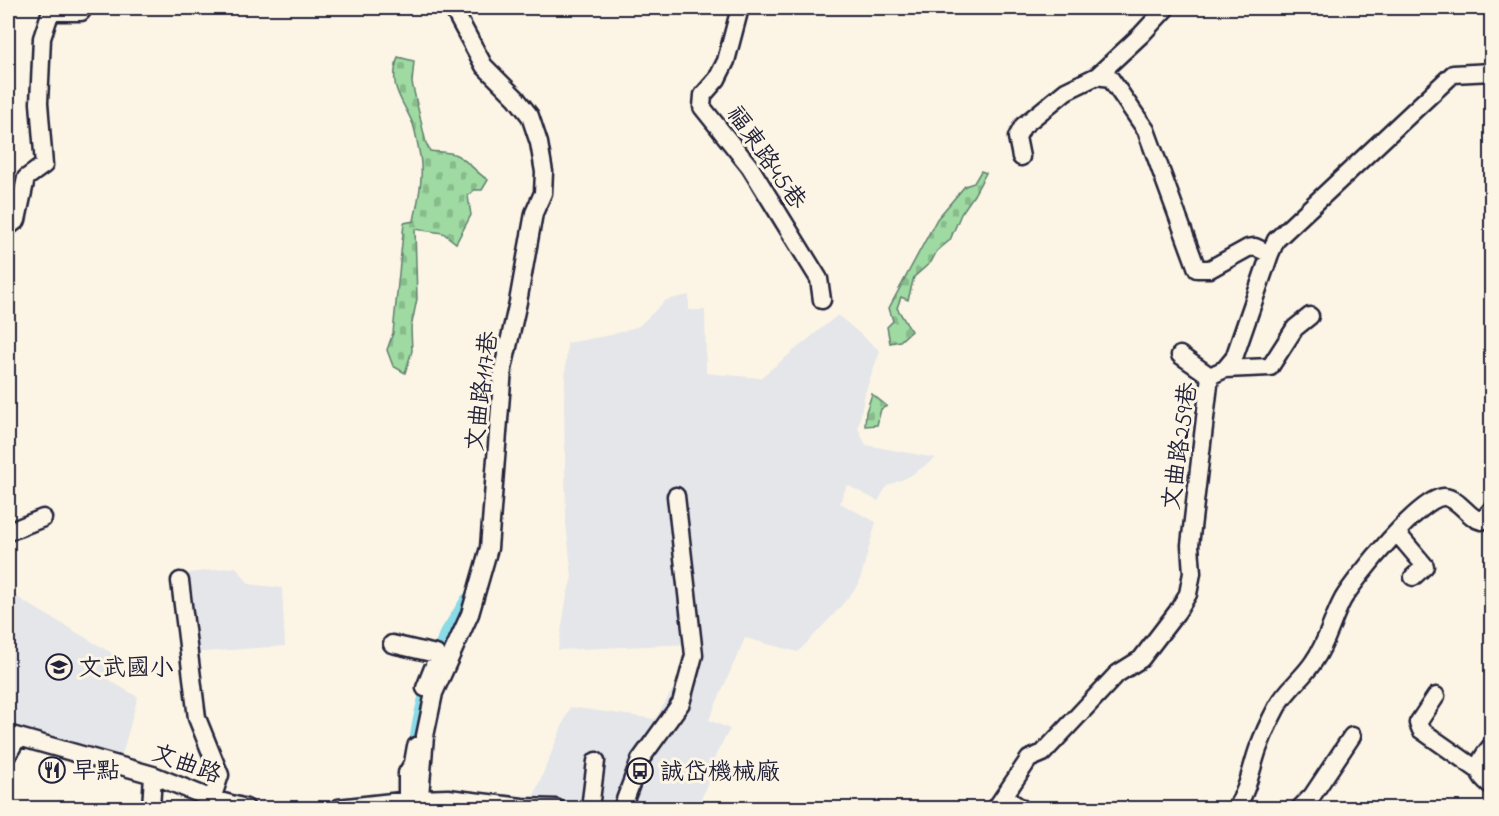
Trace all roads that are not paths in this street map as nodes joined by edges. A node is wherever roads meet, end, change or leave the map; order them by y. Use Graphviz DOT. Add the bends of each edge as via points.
graph roads {
  1 [pos="84,8"];
  2 [pos="456,8"];
  3 [pos="740,8"];
  4 [pos="1166,8"];
  5 [pos="52,10"];
  6 [pos="1491,72"];
  7 [pos="1097,76"];
  8 [pos="1021,157"];
  9 [pos="8,227"];
  10 [pos="1269,254"];
  11 [pos="822,300"];
  12 [pos="1310,315"];
  13 [pos="1180,355"];
  14 [pos="1218,372"];
  15 [pos="676,496"];
  16 [pos="1491,509"];
  17 [pos="43,518"];
  18 [pos="8,532"];
  19 [pos="1396,533"];
  20 [pos="1413,577"];
  21 [pos="180,581"];
  22 [pos="392,644"];
  23 [pos="1436,696"];
  24 [pos="13,736"];
  25 [pos="1352,736"];
  26 [pos="1491,745"];
  27 [pos="8,754"];
  28 [pos="596,761"];
  29 [pos="1478,770"];
  30 [pos="153,775"];
  31 [pos="1491,786"];
  32 [pos="212,799"];
  33 [pos="415,803"];
  34 [pos="1000,803"];
  35 [pos="151,808"];
  36 [pos="246,808"];
  37 [pos="338,808"];
  38 [pos="521,808"];
  39 [pos="556,808"];
  40 [pos="590,808"];
  41 [pos="622,808"];
  42 [pos="1021,808"];
  43 [pos="1236,808"];
  44 [pos="1300,808"];
  1 -- 5 [label="street" via="81,12"];
  2 -- 33 [label="street, 文曲路117巷" via="484,66 530,116 544,172 543,193 534,213 503,369 489,548 470,614 435,693 424,736"];
  3 -- 11 [label="street, 福東路45巷" via="726,61 703,95 702,107 750,167 819,279"];
  4 -- 7 [label="street"];
  5 -- 9 [label="street" via="42,38 39,103 44,165 26,178 17,220"];
  6 -- 10 [label="street, 文曲路259巷" via="1453,74 1276,240"];
  7 -- 8 [label="street" via="1066,91 1023,126 1017,137"];
  7 -- 10 [label="street" via="1110,78 1146,130 1197,269 1210,269 1248,248"];
  10 -- 14 [label="street, 文曲路259巷" via="1234,358"];
  12 -- 14 [label="street" via="1295,328 1270,367"];
  13 -- 14 [label="street"];
  14 -- 34 [label="street, 文曲路259巷" via="1190,546 1192,573 1188,594 1141,659 1116,674 1043,753 1029,759"];
  15 -- 41 [label="street" via="694,655 681,703 640,760"];
  16 -- 19 [label="street" via="1482,521 1456,502 1445,497 1436,499"];
  17 -- 18 [label="street"];
  19 -- 20 [label="street" via="1425,566"];
  19 -- 43 [label="street" via="1343,599 1315,660 1278,705 1258,747 1245,795"];
  21 -- 32 [label="street" via="197,718 220,775"];
  22 -- 33 [label="street" via="436,654 437,658 424,691 413,763 407,773"];
  23 -- 29 [label="street" via="1419,723 1421,730"];
  24 -- 27 [label="street"];
  24 -- 30 [label="street, 文曲路"];
  25 -- 44 [label="street"];
  26 -- 29 [label="street"];
  28 -- 40 [label="street"];
  29 -- 31 [label="street"];
  30 -- 32 [label="street, 文曲路"];
  30 -- 35 [label="street"];
  32 -- 36 [label="street, 文曲路"];
  33 -- 37 [label="street"];
  33 -- 38 [label="street" via="447,798"];
  34 -- 42 [label="street"];
  38 -- 39 [label="street"];
}
